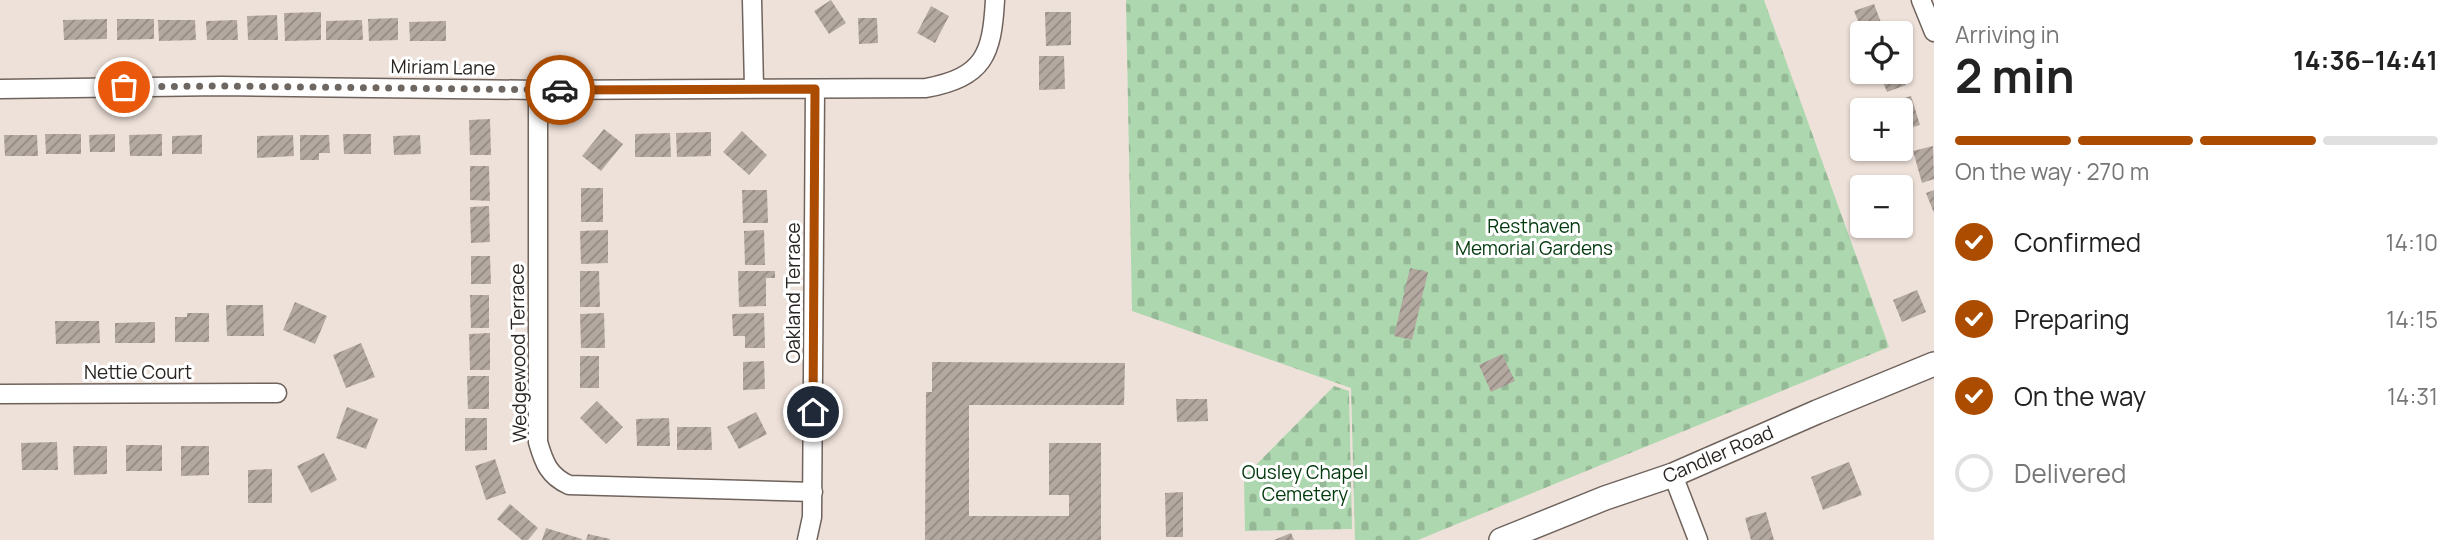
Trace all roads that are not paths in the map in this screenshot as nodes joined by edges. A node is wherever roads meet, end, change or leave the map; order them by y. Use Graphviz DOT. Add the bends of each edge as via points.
graph roads {
  1 [pos="752,0"];
  2 [pos="995,0"];
  3 [pos="1921,0"];
  4 [pos="1934,32"];
  5 [pos="754,88"];
  6 [pos="0,89"];
  7 [pos="815,89"];
  8 [pos="538,90"];
  9 [pos="1934,364"];
  10 [pos="277,393"];
  11 [pos="0,394"];
  12 [pos="1673,475"];
  13 [pos="813,492"];
  14 [pos="807,540"];
  15 [pos="1501,540"];
  16 [pos="1698,540"];
  1 -- 5 [label="street"];
  2 -- 7 [label="street, Miriam Lane" via="994,28 986,55 970,73 950,83 926,88"];
  3 -- 4 [label="street"];
  5 -- 7 [label="street, Miriam Lane"];
  5 -- 8 [label="street, Miriam Lane"];
  6 -- 8 [label="street, Miriam Lane"];
  7 -- 13 [label="street, Oakland Terrace"];
  8 -- 13 [label="street, Wedgewood Terrace" via="538,442 544,464 556,479 569,485"];
  9 -- 12 [label="main road, Candler Road"];
  10 -- 11 [label="street, Nettie Court"];
  12 -- 15 [label="main road, Candler Road"];
  12 -- 16 [label="street"];
  13 -- 14 [label="street, Oakland Terrace"];
}
